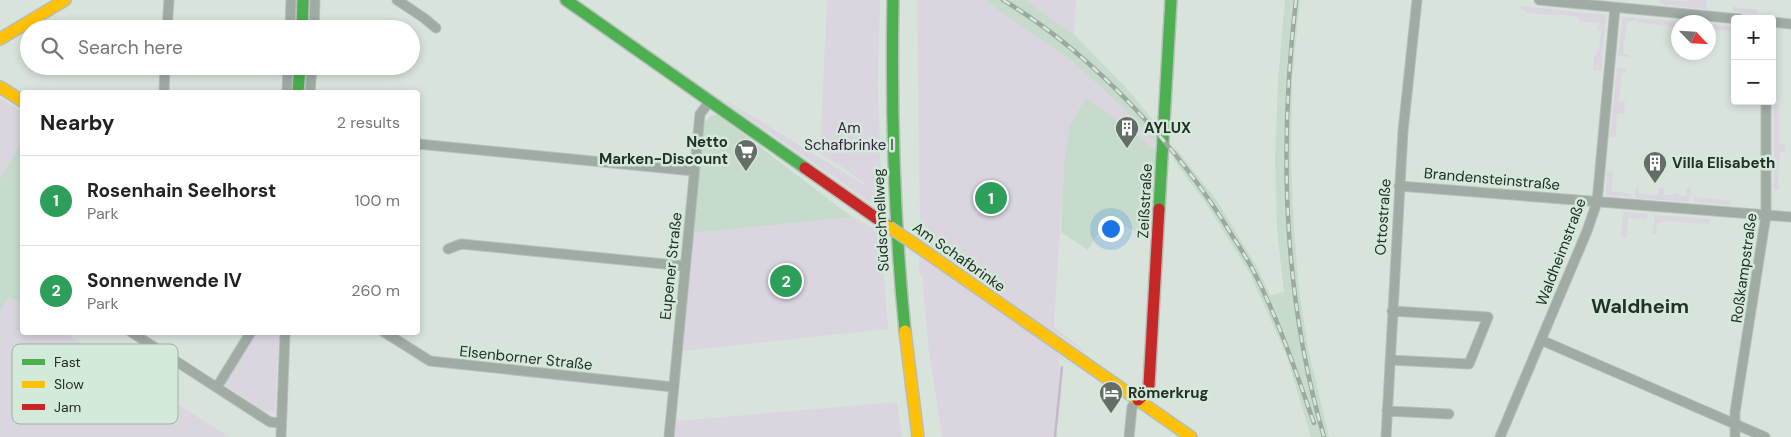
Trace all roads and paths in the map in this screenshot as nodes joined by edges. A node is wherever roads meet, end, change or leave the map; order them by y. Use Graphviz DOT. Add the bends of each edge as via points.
graph roads {
  1 [pos="65,0"];
  2 [pos="169,0"];
  3 [pos="291,0"];
  4 [pos="303,0"];
  5 [pos="315,0"];
  6 [pos="397,0"];
  7 [pos="566,0"];
  8 [pos="892,0"];
  9 [pos="901,0"];
  10 [pos="1171,0"];
  11 [pos="1417,0"];
  12 [pos="1539,0"];
  13 [pos="1615,8"];
  14 [pos="1731,18"];
  15 [pos="32,20"];
  16 [pos="168,20"];
  17 [pos="290,20"];
  18 [pos="302,20"];
  19 [pos="314,20"];
  20 [pos="1776,22"];
  21 [pos="1791,24"];
  22 [pos="20,27"];
  23 [pos="436,28"];
  24 [pos="0,39"];
  25 [pos="165,75"];
  26 [pos="287,75"];
  27 [pos="299,75"];
  28 [pos="311,75"];
  29 [pos="0,87"];
  30 [pos="164,90"];
  31 [pos="286,90"];
  32 [pos="298,90"];
  33 [pos="310,90"];
  34 [pos="20,101"];
  35 [pos="710,101"];
  36 [pos="1766,105"];
  37 [pos="420,144"];
  38 [pos="694,171"];
  39 [pos="1399,186"];
  40 [pos="1597,202"];
  41 [pos="1766,215"];
  42 [pos="1791,217"];
  43 [pos="448,249"];
  44 [pos="684,266"];
  45 [pos="1392,311"];
  46 [pos="136,335"];
  47 [pos="249,335"];
  48 [pos="285,335"];
  49 [pos="389,335"];
  50 [pos="1541,340"];
  51 [pos="150,344"];
  52 [pos="1390,360"];
  53 [pos="178,362"];
  54 [pos="217,387"];
  55 [pos="673,387"];
  56 [pos="1138,400"];
  57 [pos="1387,411"];
  58 [pos="1448,414"];
  59 [pos="281,422"];
  60 [pos="1735,423"];
  61 [pos="280,437"];
  62 [pos="669,437"];
  63 [pos="918,437"];
  64 [pos="927,437"];
  65 [pos="1129,437"];
  66 [pos="1191,437"];
  67 [pos="1386,437"];
  68 [pos="1500,437"];
  69 [pos="1735,437"];
  70 [pos="1765,437"];
  1 -- 15 [label="main road"];
  2 -- 16 [label="street"];
  3 -- 17 [label="street"];
  4 -- 18 [label="main road"];
  5 -- 19 [label="street"];
  6 -- 23 [label="street"];
  7 -- 35 [label="main road, Am Schafbrinke"];
  8 -- 63 [label="main road, Südschnellweg" via="892,133 898,256"];
  9 -- 64 [label="main road, Südschnellweg" via="904,216 916,357"];
  10 -- 56 [label="main road, Zeißstraße" via="1149,385"];
  11 -- 39 [label="street, Ottostraße"];
  12 -- 13 [label="street"];
  13 -- 14 [label="street"];
  13 -- 40 [label="street, Waldheimstraße"];
  20 -- 21 [label="street"];
  22 -- 24 [label="main road"];
  25 -- 30 [label="street"];
  26 -- 31 [label="street"];
  27 -- 32 [label="main road"];
  28 -- 33 [label="street"];
  29 -- 34 [label="main road"];
  35 -- 38 [label="street, Eupener Straße" via="700,114"];
  35 -- 56 [label="main road, Am Schafbrinke, bridge"];
  36 -- 41 [label="street, Roßkampstraße"];
  37 -- 38 [label="street"];
  38 -- 44 [label="street, Eupener Straße"];
  39 -- 40 [label="street, Brandensteinstraße"];
  39 -- 45 [label="street, Ottostraße"];
  40 -- 41 [label="street, Brandensteinstraße"];
  40 -- 50 [label="street, Waldheimstraße"];
  41 -- 42 [label="street, Brandensteinstraße"];
  41 -- 60 [label="street, Roßkampstraße"];
  43 -- 44 [label="street" via="461,244"];
  44 -- 55 [label="street, Eupener Straße"];
  45 -- 52 [label="street, Ottostraße"];
  45 -- 52 [label="street" via="1488,317 1469,364"];
  46 -- 51 [label="street"];
  47 -- 54 [label="street"];
  48 -- 59 [label="street"];
  49 -- 55 [label="street, Elsenborner Straße" via="430,362"];
  50 -- 60 [label="street"];
  50 -- 68 [label="street, Waldheimstraße"];
  52 -- 57 [label="street, Ottostraße"];
  53 -- 54 [label="street"];
  54 -- 59 [label="street" via="270,422"];
  55 -- 62 [label="street, Eupener Straße"];
  56 -- 65 [label="street" via="1132,407"];
  56 -- 66 [label="main road, Am Schafbrinke"];
  57 -- 58 [label="street"];
  57 -- 67 [label="street, Ottostraße"];
  59 -- 61 [label="street"];
  60 -- 69 [label="street, Roßkampstraße"];
  60 -- 70 [label="street"];
}
